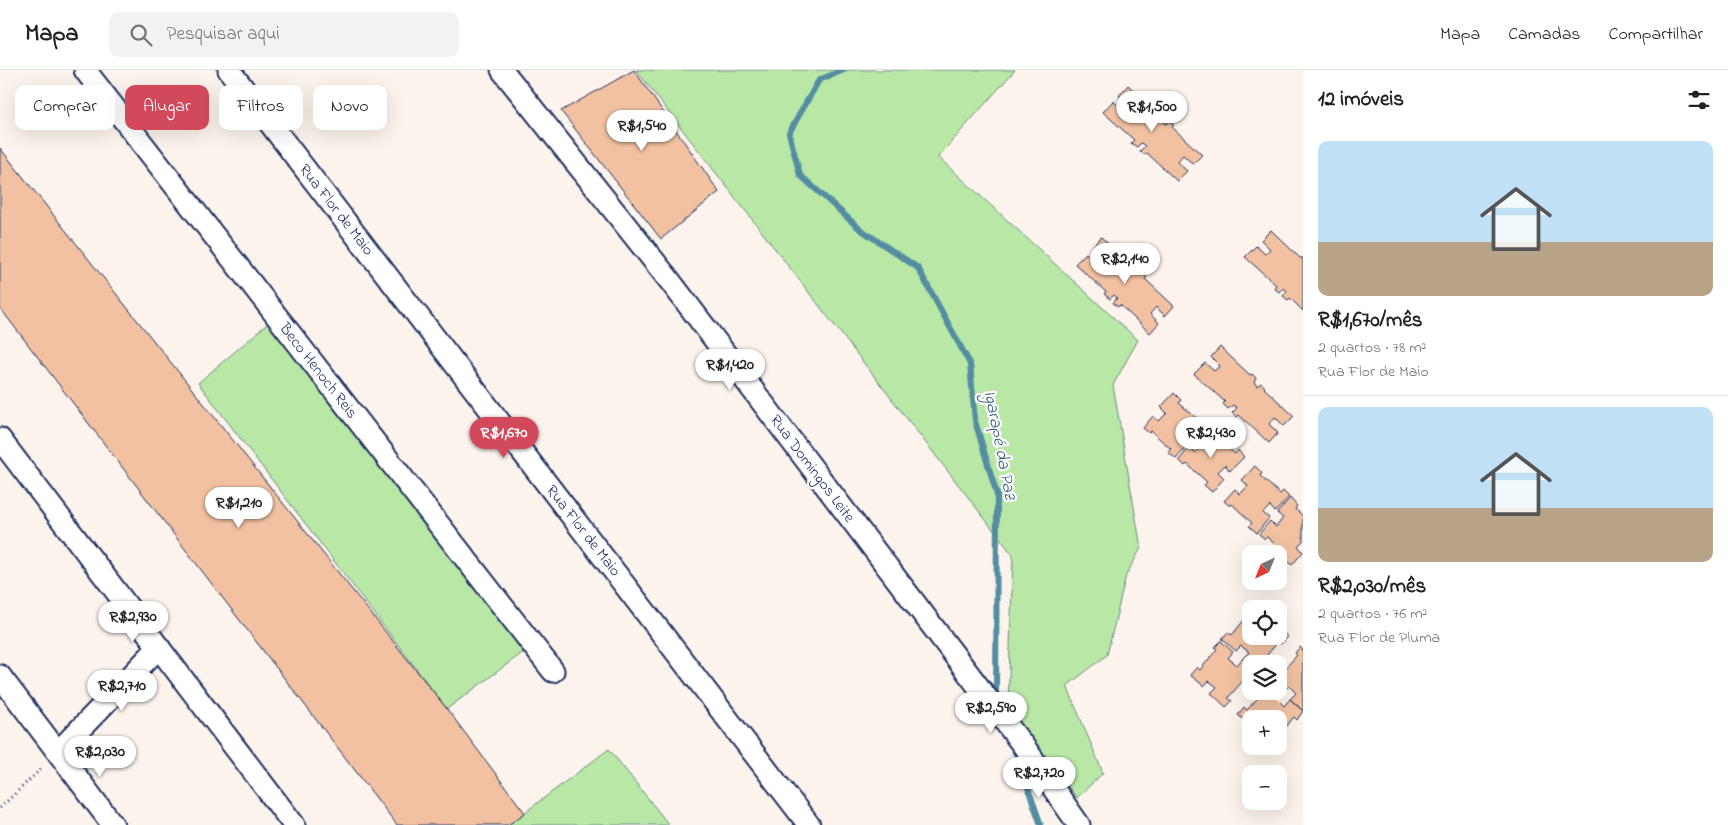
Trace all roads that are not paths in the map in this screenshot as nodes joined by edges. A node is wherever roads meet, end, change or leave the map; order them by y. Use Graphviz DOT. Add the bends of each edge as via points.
graph roads {
  1 [pos="84,70"];
  2 [pos="229,70"];
  3 [pos="502,70"];
  4 [pos="0,439"];
  5 [pos="159,647"];
  6 [pos="553,671"];
  7 [pos="0,676"];
  8 [pos="58,752"];
  9 [pos="113,825"];
  10 [pos="294,825"];
  11 [pos="808,825"];
  12 [pos="1079,825"];
  1 -- 6 [label="street, Beco Henoch Reis"];
  2 -- 11 [label="street, Rua Flor de Maio"];
  3 -- 12 [label="street, Rua Domingos Leite" via="670,282 1028,752"];
  4 -- 5 [label="street"];
  5 -- 8 [label="street"];
  5 -- 10 [label="street"];
  7 -- 8 [label="street"];
  8 -- 9 [label="street"];
}
